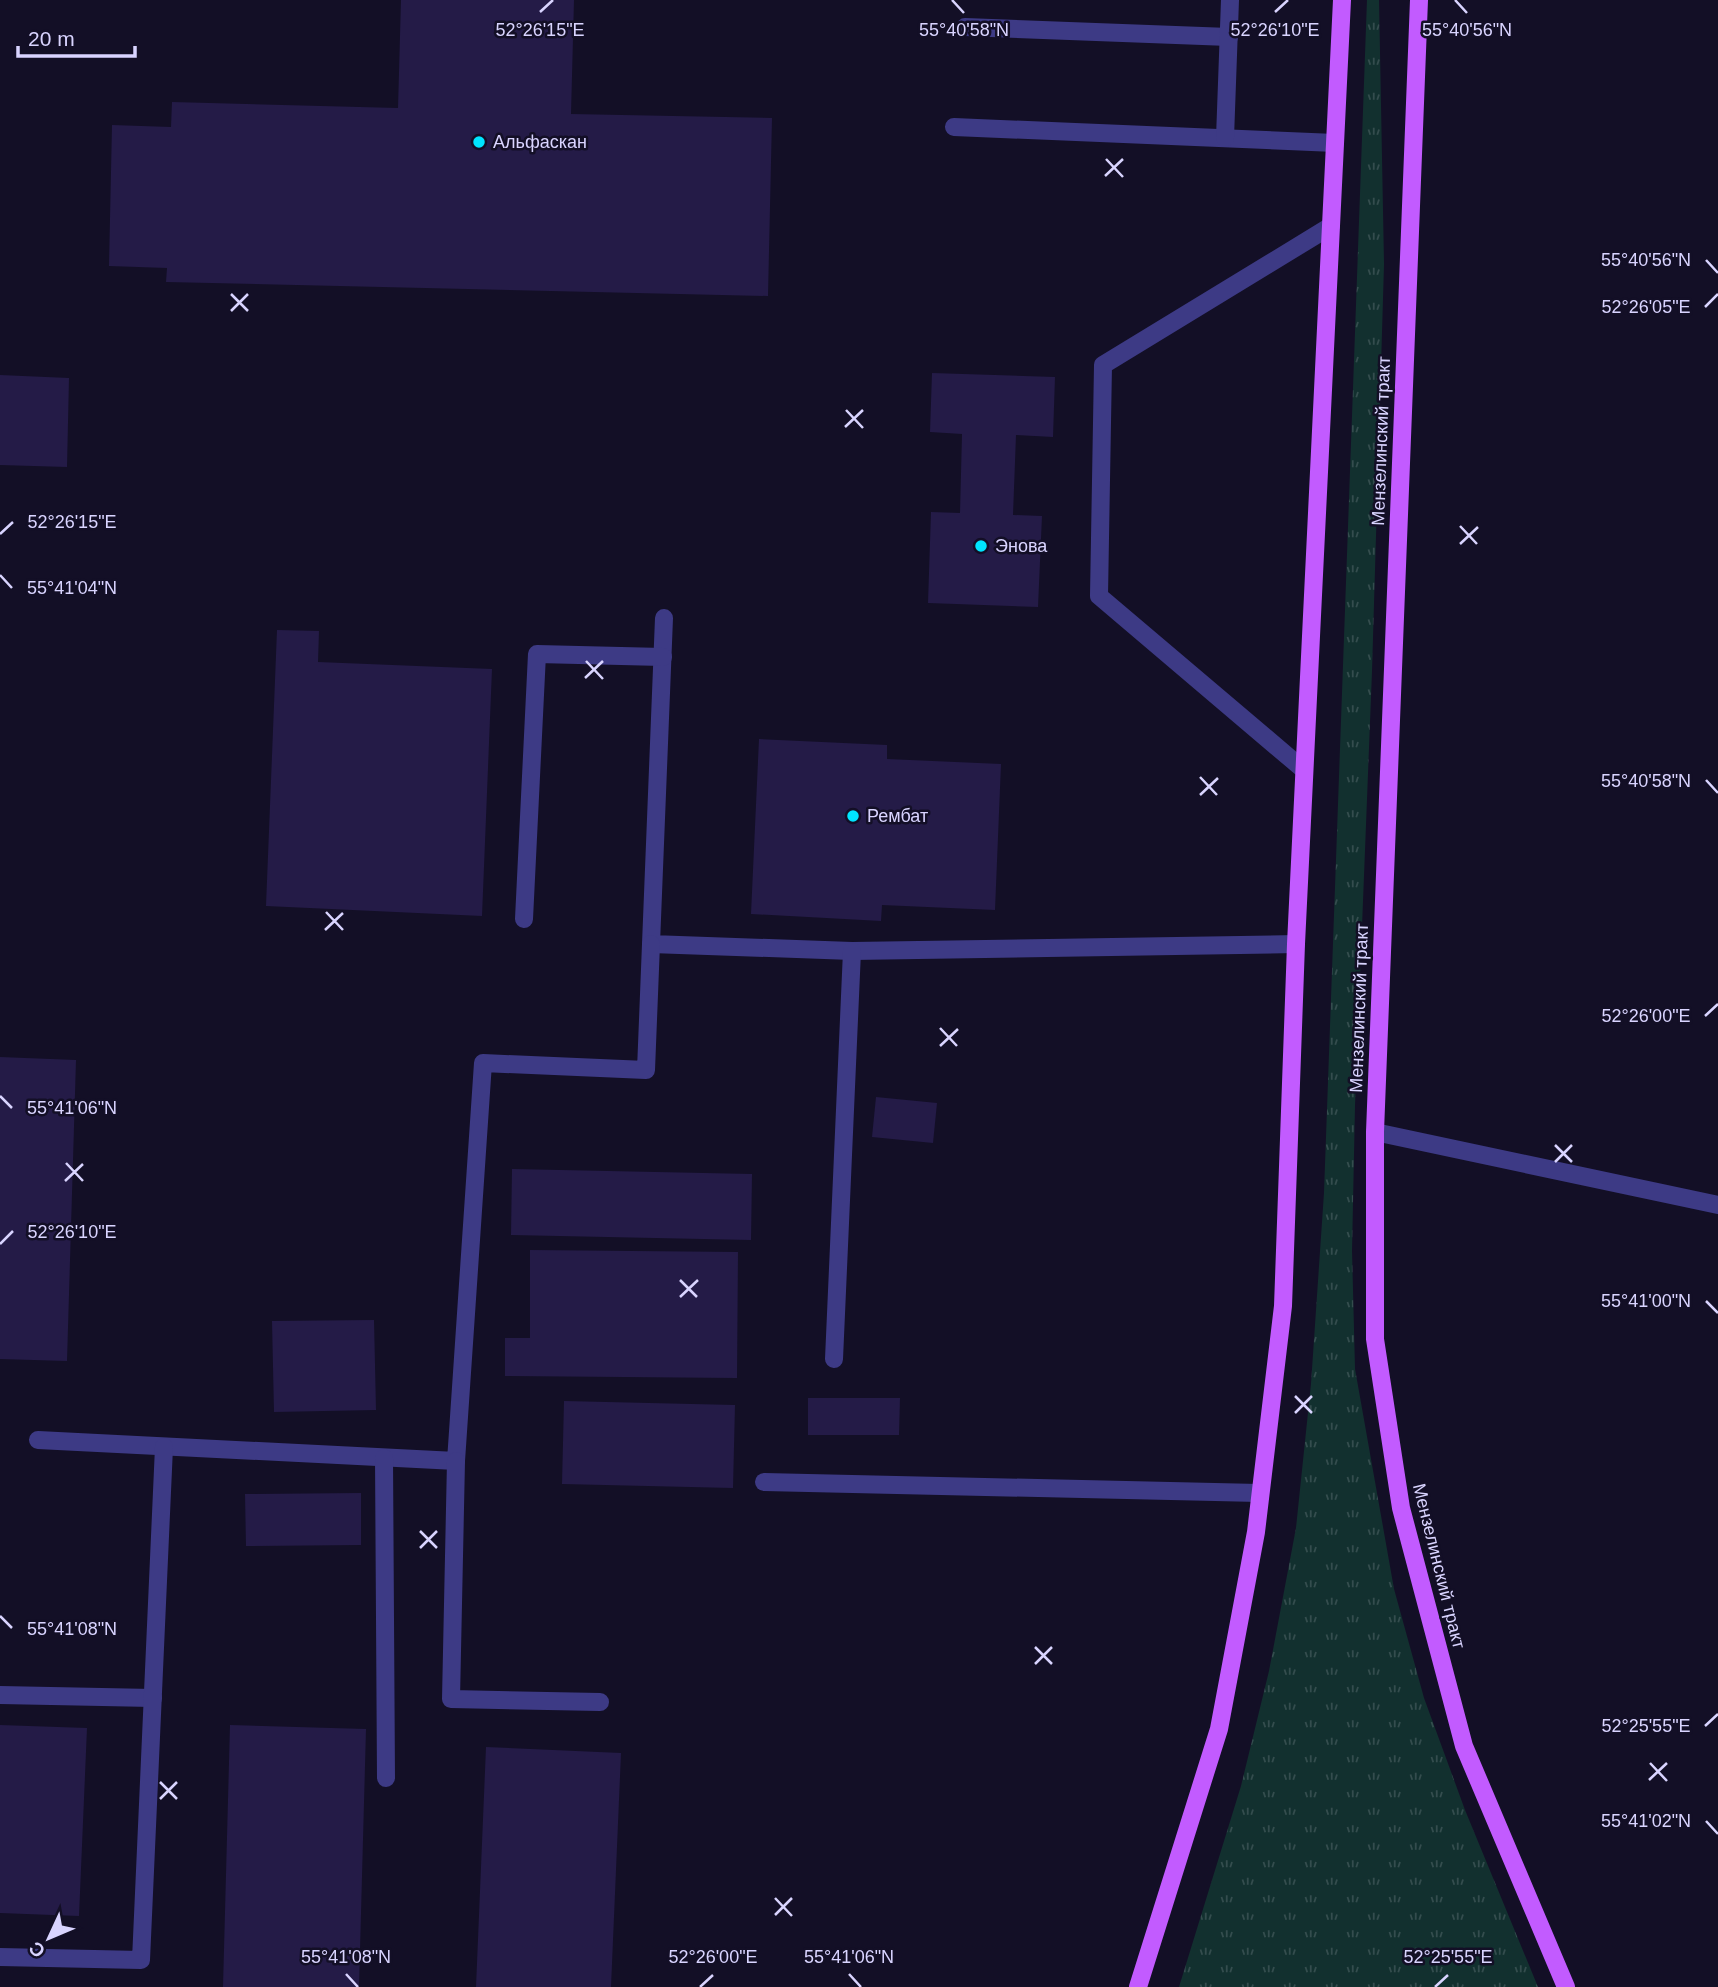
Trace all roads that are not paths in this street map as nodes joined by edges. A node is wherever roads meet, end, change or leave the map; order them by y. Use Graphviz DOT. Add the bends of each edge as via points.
graph roads {
  1 [pos="1230,0"];
  2 [pos="1342,0"];
  3 [pos="1419,0"];
  4 [pos="965,27"];
  5 [pos="1229,37"];
  6 [pos="954,127"];
  7 [pos="1225,138"];
  8 [pos="1335,143"];
  9 [pos="1331,226"];
  10 [pos="664,618"];
  11 [pos="663,657"];
  12 [pos="1304,769"];
  13 [pos="524,919"];
  14 [pos="651,944"];
  15 [pos="1296,944"];
  16 [pos="852,951"];
  17 [pos="1375,1132"];
  18 [pos="1718,1205"];
  19 [pos="834,1359"];
  20 [pos="38,1440"];
  21 [pos="163,1447"];
  22 [pos="384,1458"];
  23 [pos="456,1461"];
  24 [pos="764,1482"];
  25 [pos="1259,1493"];
  26 [pos="0,1695"];
  27 [pos="153,1698"];
  28 [pos="600,1702"];
  29 [pos="386,1778"];
  30 [pos="0,1956"];
  31 [pos="1138,1987"];
  32 [pos="1566,1987"];
  1 -- 5 [label="street"];
  2 -- 8 [label="main road"];
  3 -- 17 [label="main road, Мензелинский тракт"];
  4 -- 5 [label="street"];
  5 -- 7 [label="street"];
  6 -- 7 [label="street"];
  7 -- 8 [label="street"];
  8 -- 9 [label="main road"];
  9 -- 12 [label="main road"];
  9 -- 12 [label="street" via="1103,365 1099,596"];
  10 -- 11 [label="street"];
  11 -- 13 [label="street" via="537,654"];
  11 -- 14 [label="street"];
  12 -- 15 [label="main road"];
  14 -- 16 [label="street"];
  14 -- 23 [label="street" via="646,1070 483,1063"];
  15 -- 16 [label="street"];
  15 -- 25 [label="main road" via="1283,1306"];
  16 -- 19 [label="street"];
  17 -- 18 [label="street"];
  17 -- 32 [label="main road, Мензелинский тракт" via="1375,1339 1401,1508 1464,1746"];
  20 -- 21 [label="street"];
  21 -- 22 [label="street"];
  21 -- 27 [label="street"];
  22 -- 23 [label="street"];
  22 -- 29 [label="street"];
  23 -- 28 [label="street" via="451,1699"];
  24 -- 25 [label="street"];
  25 -- 31 [label="main road" via="1256,1532 1219,1729"];
  26 -- 27 [label="street"];
  27 -- 30 [label="street" via="141,1960"];
}
